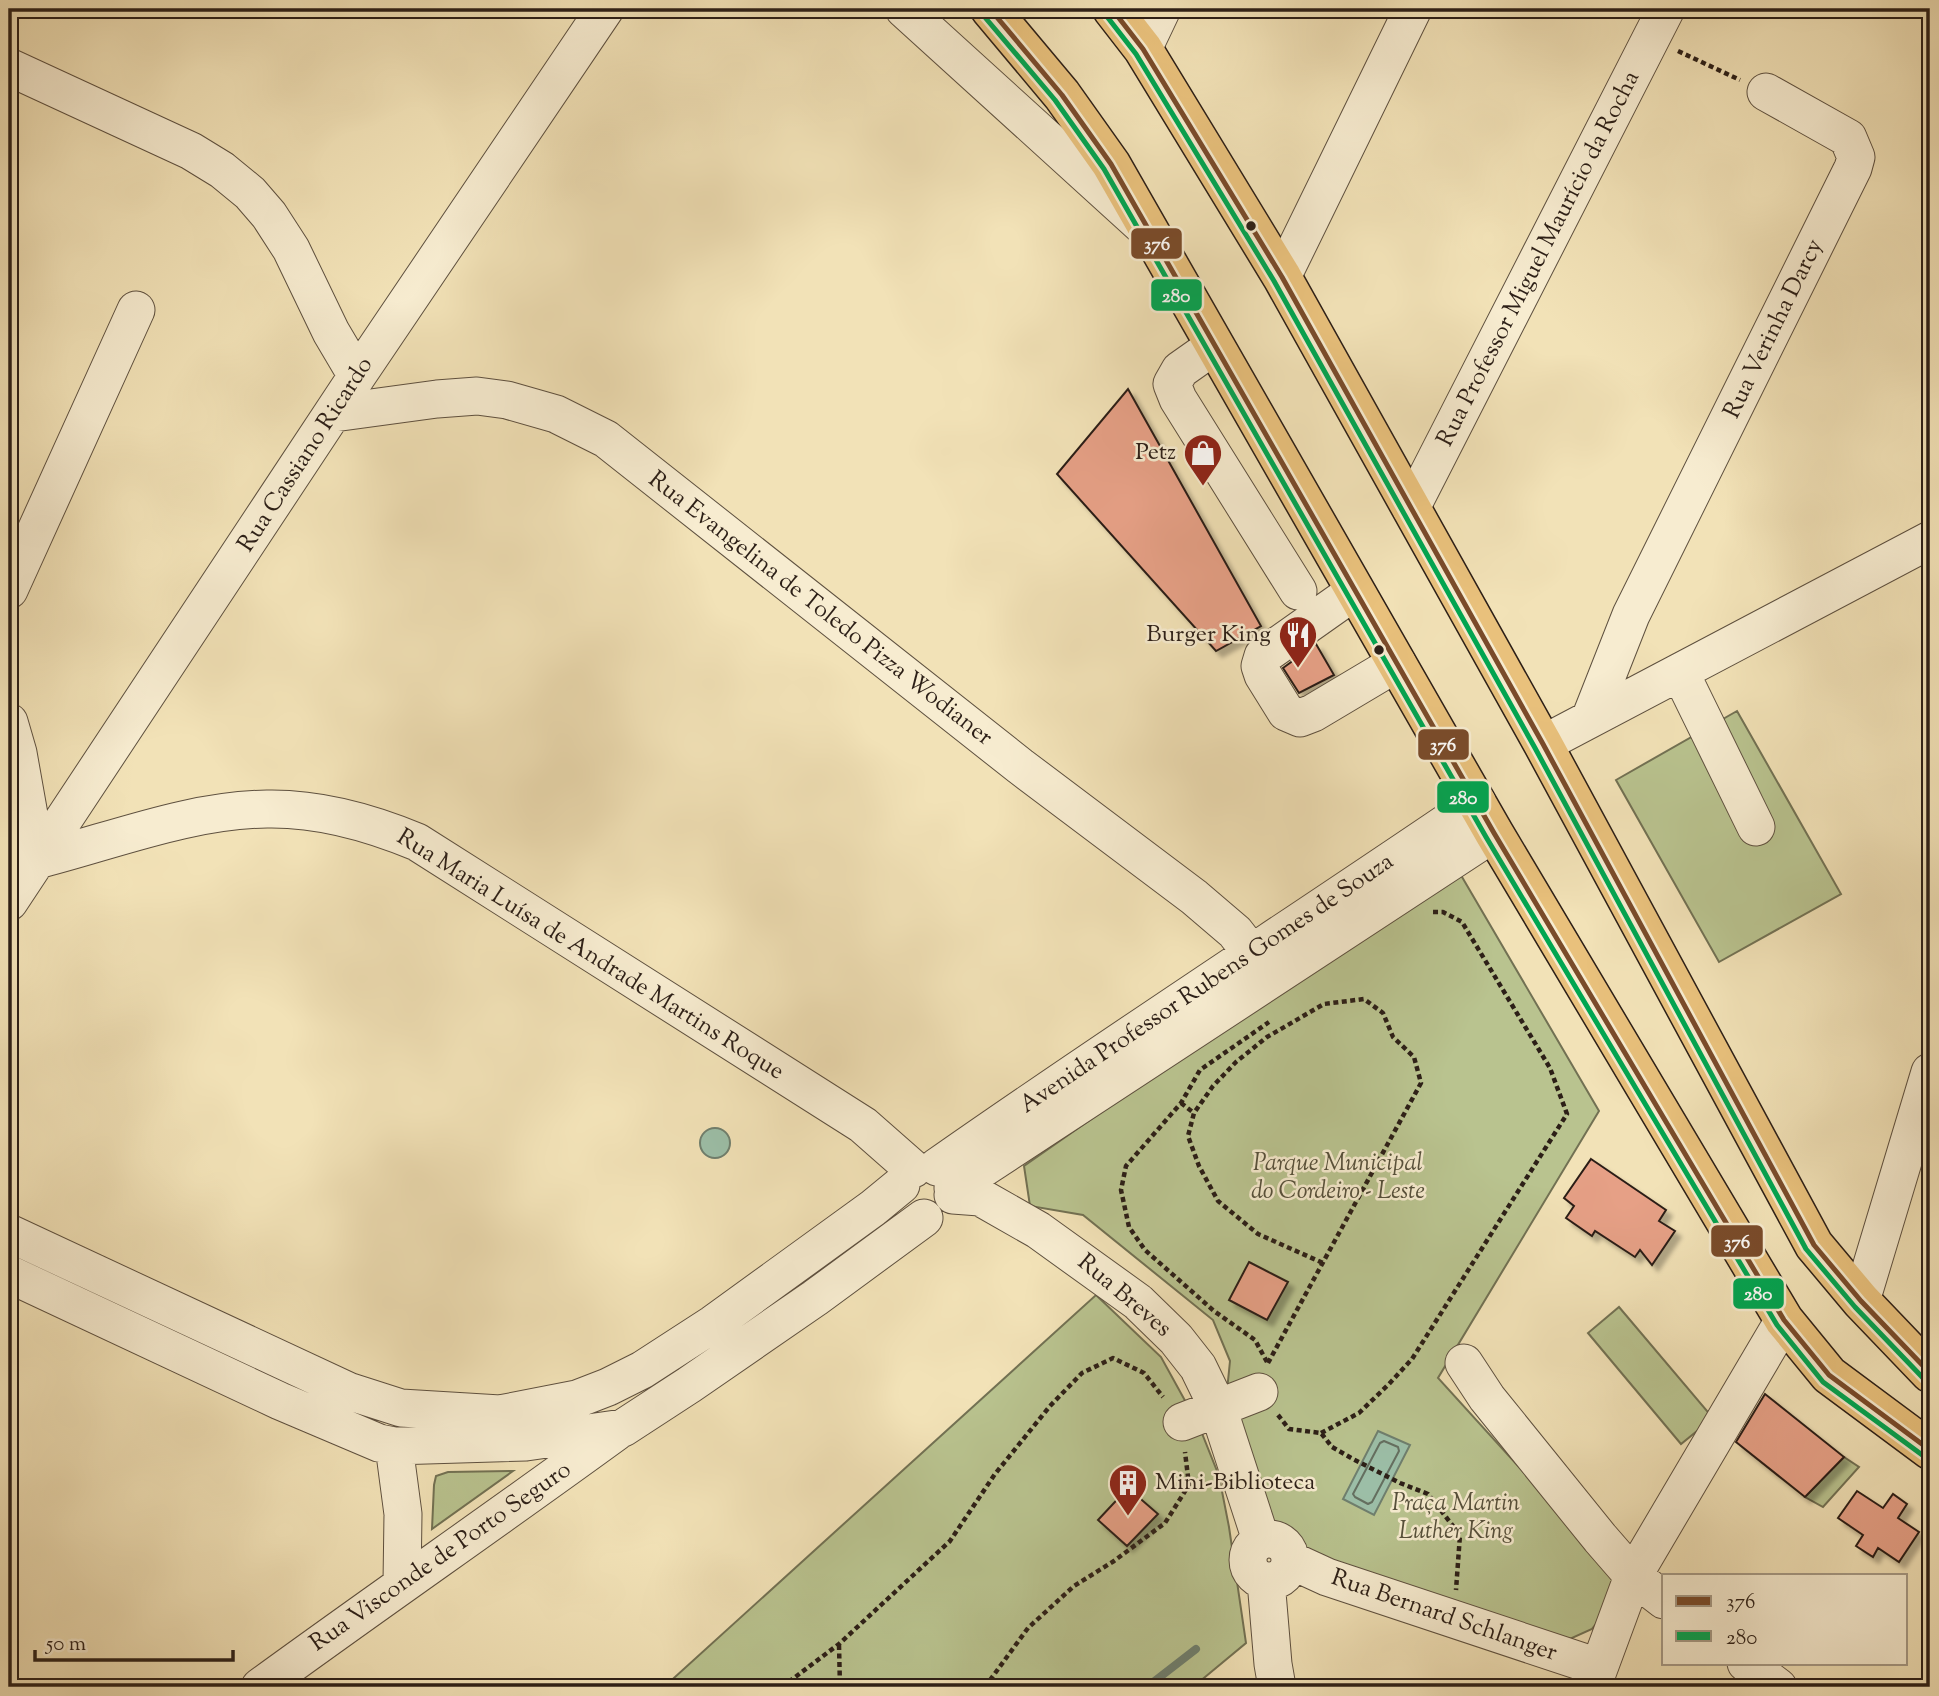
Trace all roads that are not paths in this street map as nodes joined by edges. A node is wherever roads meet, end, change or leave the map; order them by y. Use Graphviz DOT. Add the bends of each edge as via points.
graph roads {
  1 [pos="605,9"];
  2 [pos="904,9"];
  3 [pos="990,9"];
  4 [pos="1112,9"];
  5 [pos="1163,9"];
  6 [pos="1413,9"];
  7 [pos="1659,24"];
  8 [pos="1143,49"];
  9 [pos="9,67"];
  10 [pos="1766,92"];
  11 [pos="1147,231"];
  12 [pos="1282,277"];
  13 [pos="136,310"];
  14 [pos="1214,346"];
  15 [pos="357,376"];
  16 [pos="334,413"];
  17 [pos="1411,508"];
  18 [pos="1930,540"];
  19 [pos="9,590"];
  20 [pos="1298,591"];
  21 [pos="1356,591"];
  22 [pos="1397,663"];
  23 [pos="1680,672"];
  24 [pos="1590,719"];
  25 [pos="9,722"];
  26 [pos="1542,744"];
  27 [pos="1486,817"];
  28 [pos="1756,827"];
  29 [pos="37,860"];
  30 [pos="9,902"];
  31 [pos="1252,955"];
  32 [pos="1930,1072"];
  33 [pos="931,1181"];
  34 [pos="9,1233"];
  35 [pos="9,1274"];
  36 [pos="1861,1301"];
  37 [pos="1784,1320"];
  38 [pos="1464,1363"];
  39 [pos="300,1370"];
  40 [pos="1930,1373"];
  41 [pos="1264,1378"];
  42 [pos="348,1391"];
  43 [pos="280,1401"];
  44 [pos="1218,1408"];
  45 [pos="1182,1422"];
  46 [pos="335,1425"];
  47 [pos="623,1428"];
  48 [pos="394,1446"];
  49 [pos="1930,1450"];
  50 [pos="1261,1540"];
  51 [pos="1278,1570"];
  52 [pos="1633,1576"];
  53 [pos="401,1583"];
  54 [pos="1662,1598"];
  55 [pos="1747,1664"];
  56 [pos="1595,1677"];
  57 [pos="260,1687"];
  58 [pos="1277,1687"];
  59 [pos="1778,1687"];
  1 -- 15 [label="street, Rua Cassiano Ricardo"];
  2 -- 11 [label="street"];
  3 -- 11 [label="main road" via="1062,95 1111,164"];
  4 -- 8 [label="main road"];
  5 -- 8 [label="street"];
  6 -- 12 [label="street"];
  7 -- 17 [label="street, Rua Professor Miguel Maurício da Rocha"];
  8 -- 12 [label="main road"];
  9 -- 15 [label="street" via="168,139 222,170 250,193 279,229"];
  10 -- 24 [label="street, Rua Verinha Darcy" via="1849,138 1856,156 1853,168 1631,615"];
  11 -- 14 [label="main road"];
  12 -- 17 [label="main road"];
  13 -- 19 [label="street"];
  14 -- 20 [label="street" via="1180,370 1172,384"];
  14 -- 21 [label="main road"];
  15 -- 16 [label="street, Rua Cassiano Ricardo"];
  16 -- 29 [label="street, Rua Cassiano Ricardo"];
  16 -- 31 [label="street, Rua Evangelina de Toledo Pizza Wodianer" via="477,396 556,414 606,439 1020,766 1194,897 1235,932"];
  17 -- 26 [label="main road"];
  18 -- 23 [label="street"];
  21 -- 22 [label="main road"];
  21 -- 22 [label="street" via="1263,656 1263,675 1286,712 1300,718"];
  22 -- 27 [label="main road"];
  23 -- 24 [label="street"];
  23 -- 28 [label="street"];
  24 -- 26 [label="street"];
  25 -- 29 [label="street"];
  26 -- 36 [label="main road" via="1814,1245"];
  27 -- 31 [label="street, Avenida Professor Rubens Gomes de Souza"];
  27 -- 33 [label="street, Avenida Professor Rubens Gomes de Souza"];
  27 -- 37 [label="main road"];
  29 -- 30 [label="street, Rua Cassiano Ricardo"];
  29 -- 33 [label="street, Rua Maria Luísa de Andrade Martins Roque" via="187,820 254,810 302,811 384,829 417,842 811,1091 863,1125"];
  31 -- 33 [label="street, Avenida Professor Rubens Gomes de Souza" via="1119,1041"];
  32 -- 36 [label="street"];
  33 -- 42 [label="street, Avenida Professor Rubens Gomes de Souza" via="863,1215 642,1370 578,1399 500,1414 401,1408"];
  33 -- 44 [label="street, Rua Breves" via="989,1201 1075,1255 1138,1302 1198,1367"];
  33 -- 47 [label="street" via="946,1210 924,1218"];
  34 -- 39 [label="street, Avenida Professor Rubens Gomes de Souza"];
  35 -- 43 [label="street"];
  36 -- 40 [label="main road"];
  37 -- 49 [label="main road" via="1829,1375"];
  37 -- 52 [label="street"];
  38 -- 52 [label="street" via="1495,1408"];
  39 -- 42 [label="street, Avenida Professor Rubens Gomes de Souza"];
  39 -- 43 [label="street" via="302,1386"];
  41 -- 44 [label="street"];
  42 -- 46 [label="street" via="332,1404"];
  43 -- 46 [label="street"];
  44 -- 45 [label="street"];
  44 -- 50 [label="street, Rua Breves"];
  46 -- 48 [label="street"];
  47 -- 48 [label="street" via="526,1442"];
  47 -- 53 [label="street, Rua Visconde de Porto Seguro"];
  48 -- 53 [label="street" via="403,1514"];
  50 -- 51 [label="street, Rua Bernard Schlanger" via="1286,1547"];
  51 -- 56 [label="street, Rua Bernard Schlanger" via="1327,1577 1451,1619"];
  51 -- 58 [label="street" via="1273,1664"];
  52 -- 54 [label="street"];
  52 -- 56 [label="street"];
  53 -- 57 [label="street, Rua Visconde de Porto Seguro"];
  55 -- 59 [label="street"];
}
